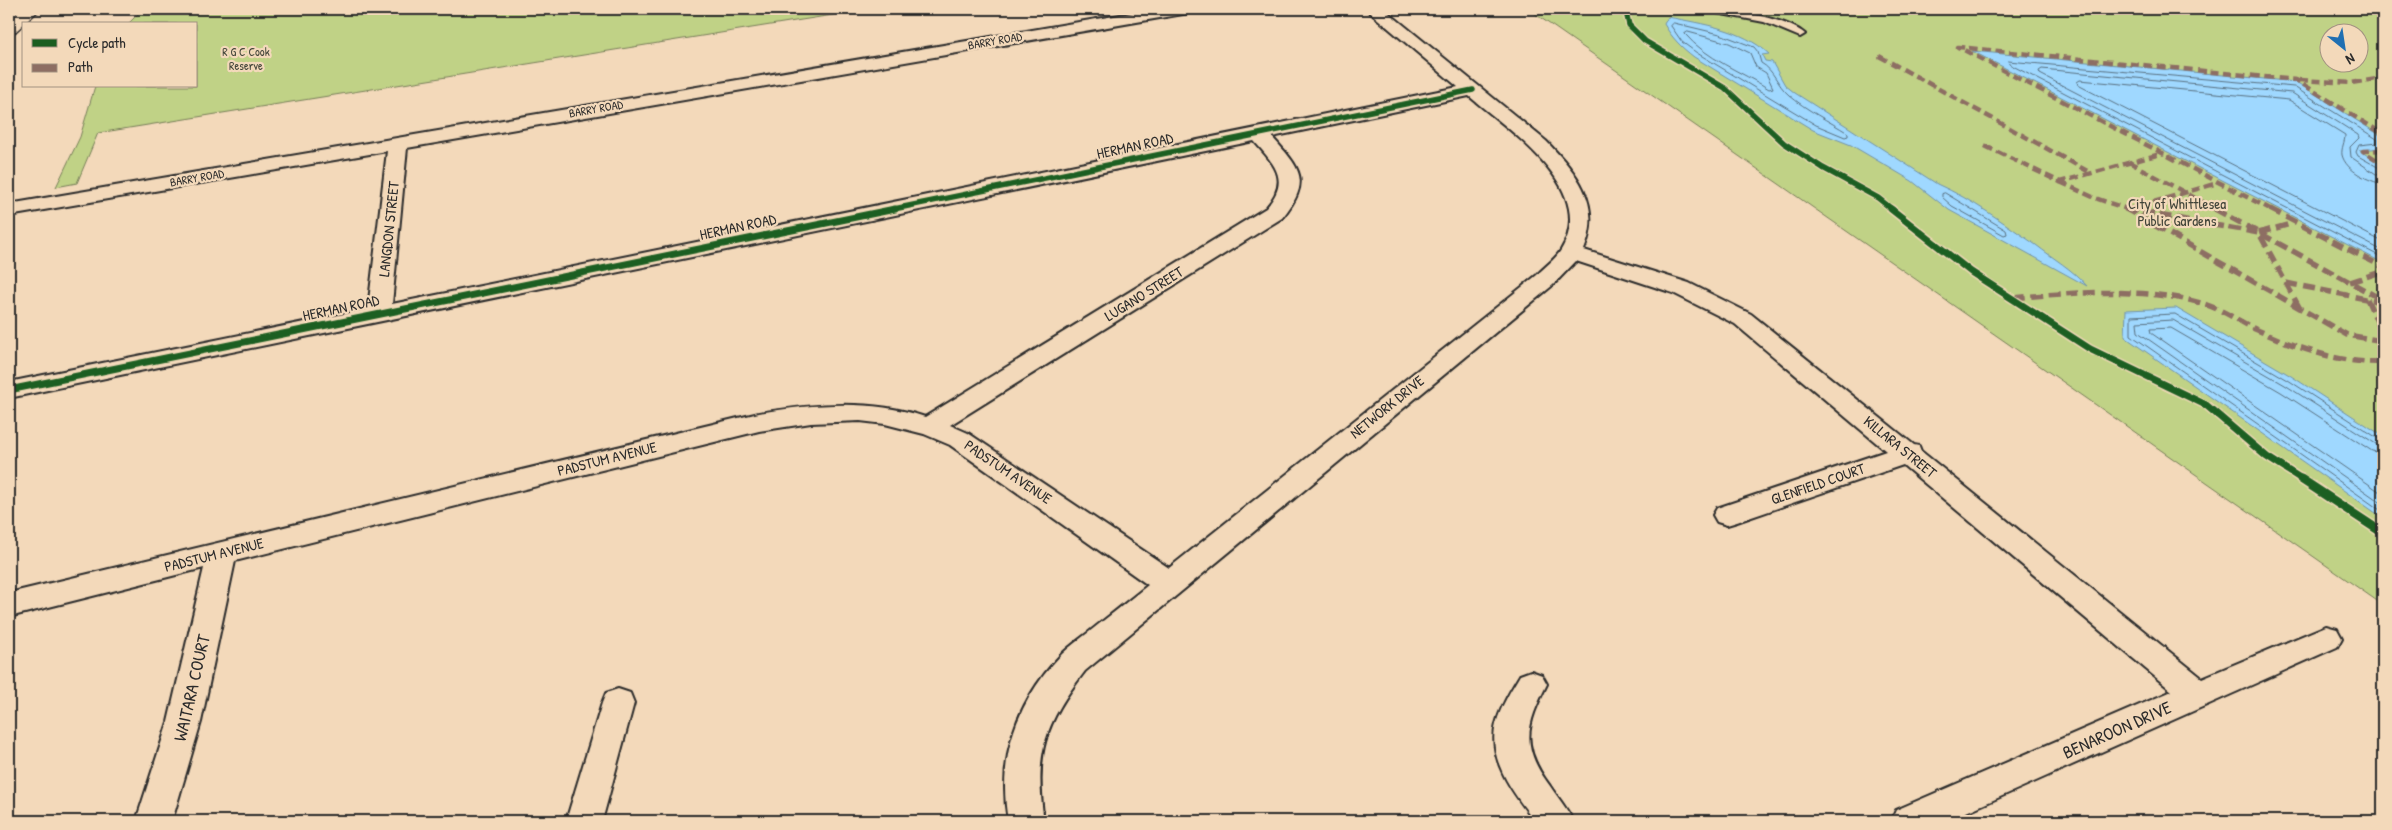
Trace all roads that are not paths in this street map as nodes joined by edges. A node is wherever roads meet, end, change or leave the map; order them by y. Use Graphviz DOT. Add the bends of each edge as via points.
graph roads {
  1 [pos="31,9"];
  2 [pos="1183,9"];
  3 [pos="1374,9"];
  4 [pos="1711,9"];
  5 [pos="9,28"];
  6 [pos="1800,34"];
  7 [pos="1473,90"];
  8 [pos="1259,134"];
  9 [pos="398,143"];
  10 [pos="9,210"];
  11 [pos="1571,253"];
  12 [pos="379,314"];
  13 [pos="9,390"];
  14 [pos="931,425"];
  15 [pos="1908,454"];
  16 [pos="1727,516"];
  17 [pos="222,553"];
  18 [pos="1169,584"];
  19 [pos="9,605"];
  20 [pos="2326,638"];
  21 [pos="1531,684"];
  22 [pos="2199,694"];
  23 [pos="618,703"];
  24 [pos="154,821"];
  25 [pos="584,821"];
  26 [pos="1026,821"];
  27 [pos="1555,821"];
  28 [pos="1909,821"];
  1 -- 5 [label="street"];
  2 -- 9 [label="street, BARRY ROAD"];
  3 -- 7 [label="street, NETWORK DRIVE"];
  4 -- 6 [label="lane" via="1766,20"];
  7 -- 8 [label="street, HERMAN ROAD"];
  7 -- 11 [label="street, NETWORK DRIVE" via="1540,146 1572,183 1578,198 1581,224"];
  8 -- 12 [label="street, HERMAN ROAD"];
  8 -- 14 [label="street, LUGANO STREET" via="1286,166 1292,180 1285,202 1274,213"];
  9 -- 10 [label="street, BARRY ROAD"];
  9 -- 12 [label="street, LANGDON STREET"];
  11 -- 15 [label="street, KILLARA STREET" via="1678,285 1725,308 1762,334"];
  11 -- 18 [label="street, NETWORK DRIVE" via="1545,280"];
  12 -- 13 [label="street, HERMAN ROAD"];
  14 -- 17 [label="street, PADSTUM AVENUE" via="895,416 864,413 798,415"];
  14 -- 18 [label="street, PADSTUM AVENUE" via="981,452"];
  15 -- 16 [label="street, GLENFIELD COURT"];
  15 -- 22 [label="street, KILLARA STREET"];
  17 -- 19 [label="street, PADSTUM AVENUE"];
  17 -- 24 [label="street, WAITARA COURT" via="172,774"];
  18 -- 26 [label="street, NETWORK DRIVE" via="1074,662 1036,714 1026,742 1020,775"];
  20 -- 22 [label="street, BENAROON DRIVE"];
  21 -- 27 [label="street" via="1512,730 1513,752 1521,772"];
  22 -- 28 [label="street, BENAROON DRIVE"];
  23 -- 25 [label="street"];
}
